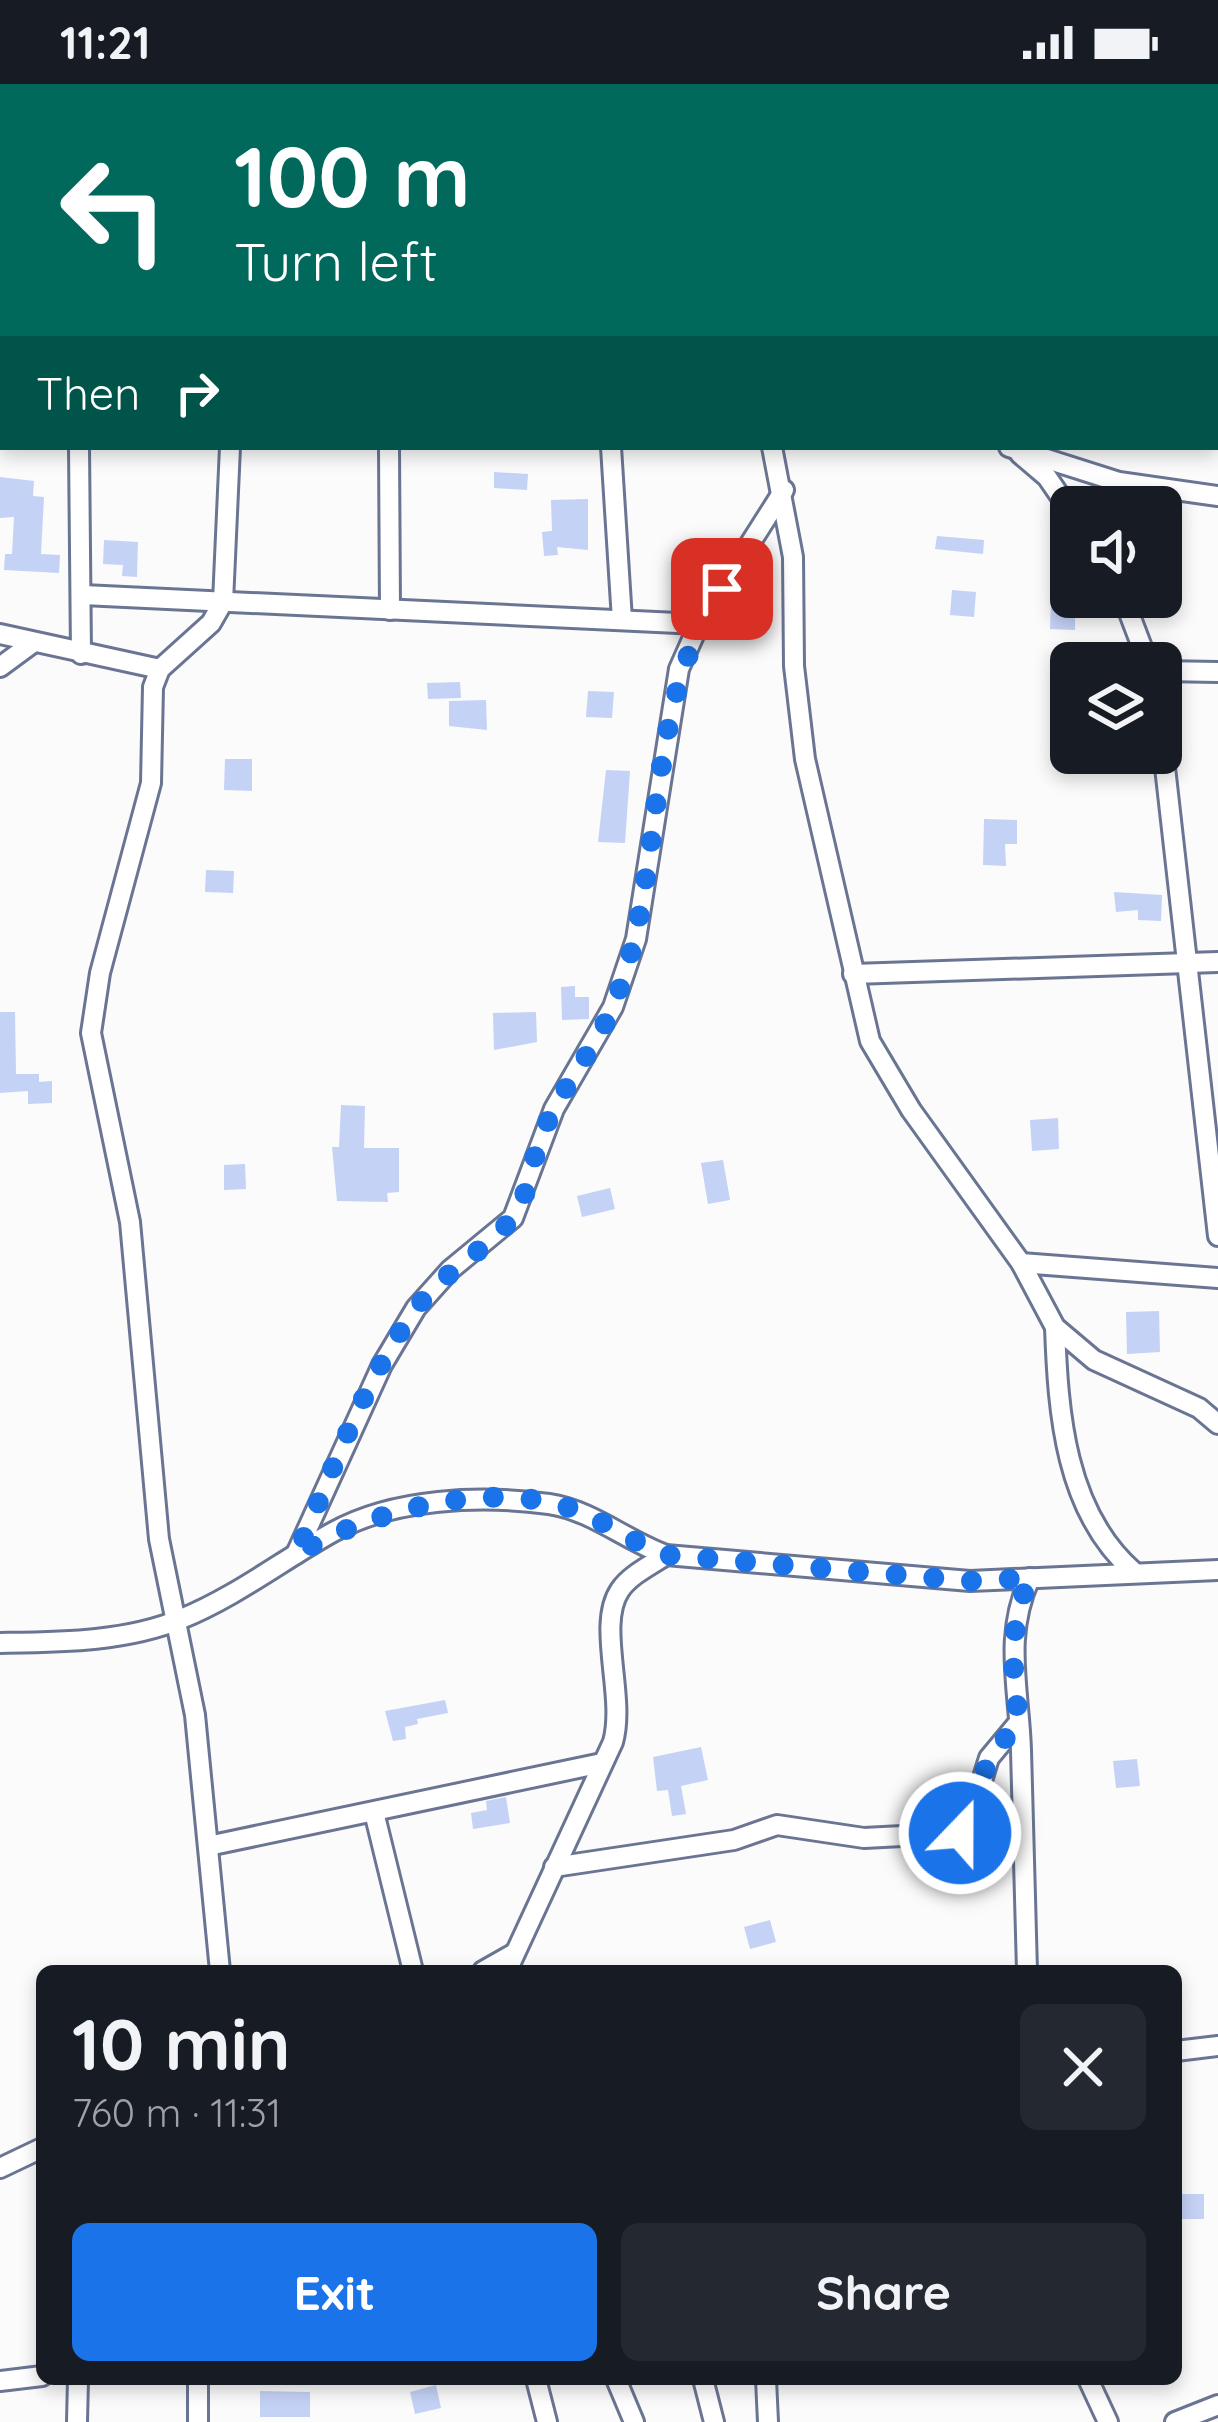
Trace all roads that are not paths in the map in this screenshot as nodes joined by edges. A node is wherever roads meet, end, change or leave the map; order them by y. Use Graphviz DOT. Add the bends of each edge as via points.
graph roads {
  1 [pos="79,450"];
  2 [pos="230,450"];
  3 [pos="389,450"];
  4 [pos="611,450"];
  5 [pos="773,450"];
  6 [pos="1015,450"];
  7 [pos="1020,450"];
  8 [pos="1053,486"];
  9 [pos="784,490"];
  10 [pos="1218,496"];
  11 [pos="83,595"];
  12 [pos="223,602"];
  13 [pos="390,610"];
  14 [pos="622,620"];
  15 [pos="699,624"];
  16 [pos="0,634"];
  17 [pos="34,642"];
  18 [pos="82,654"];
  19 [pos="0,667"];
  20 [pos="160,669"];
  21 [pos="1182,671"];
  22 [pos="1218,672"];
  23 [pos="1166,774"];
  24 [pos="1218,962"];
  25 [pos="1189,963"];
  26 [pos="853,974"];
  27 [pos="1218,1236"];
  28 [pos="1021,1263"];
  29 [pos="1218,1278"];
  30 [pos="1055,1327"];
  31 [pos="1218,1424"];
  32 [pos="296,1555"];
  33 [pos="666,1555"];
  34 [pos="1218,1570"];
  35 [pos="1134,1572"];
  36 [pos="1030,1578"];
  37 [pos="177,1621"];
  38 [pos="0,1643"];
  39 [pos="1019,1722"];
  40 [pos="602,1763"];
  41 [pos="374,1812"];
  42 [pos="208,1846"];
  43 [pos="554,1867"];
  44 [pos="510,1962"];
  45 [pos="219,1965"];
  46 [pos="412,1965"];
  47 [pos="1027,1965"];
  48 [pos="1218,2046"];
  49 [pos="1182,2049"];
  50 [pos="36,2151"];
  51 [pos="0,2168"];
  52 [pos="36,2377"];
  53 [pos="0,2380"];
  54 [pos="78,2385"];
  55 [pos="198,2385"];
  56 [pos="538,2385"];
  57 [pos="619,2385"];
  58 [pos="705,2385"];
  59 [pos="766,2385"];
  60 [pos="1091,2385"];
  61 [pos="1218,2405"];
  62 [pos="77,2422"];
  63 [pos="198,2422"];
  64 [pos="547,2422"];
  65 [pos="634,2422"];
  66 [pos="714,2422"];
  67 [pos="768,2422"];
  68 [pos="1108,2422"];
  69 [pos="1175,2422"];
  1 -- 11 [label="street"];
  2 -- 12 [label="street"];
  3 -- 13 [label="street"];
  4 -- 14 [label="street"];
  5 -- 9 [label="street"];
  6 -- 8 [label="street"];
  7 -- 10 [label="street" via="1120,482"];
  9 -- 15 [label="street"];
  9 -- 26 [label="street" via="805,759"];
  11 -- 12 [label="street"];
  11 -- 18 [label="street"];
  12 -- 13 [label="street"];
  12 -- 20 [label="street"];
  13 -- 14 [label="street"];
  14 -- 15 [label="street"];
  15 -- 32 [label="street" via="679,669 635,939 613,1007 554,1109 513,1218 427,1295 382,1365"];
  16 -- 17 [label="street"];
  17 -- 18 [label="street"];
  17 -- 19 [label="street"];
  18 -- 20 [label="street"];
  20 -- 37 [label="street" via="149,719 151,783 91,1034 130,1222 159,1539"];
  21 -- 22 [label="street"];
  23 -- 25 [label="street"];
  24 -- 25 [label="street"];
  25 -- 26 [label="street"];
  25 -- 27 [label="street"];
  26 -- 28 [label="street" via="870,1041"];
  28 -- 29 [label="street"];
  28 -- 30 [label="street"];
  30 -- 31 [label="street" via="1094,1360"];
  30 -- 35 [label="street" via="1058,1414 1087,1510 1095,1532"];
  32 -- 33 [label="street" via="338,1529 400,1508 473,1500 552,1504"];
  32 -- 37 [label="street" via="244,1591"];
  33 -- 36 [label="street" via="970,1581"];
  33 -- 40 [label="street" via="630,1579 614,1602 621,1703"];
  34 -- 35 [label="street"];
  35 -- 36 [label="street"];
  36 -- 39 [label="street" via="1011,1648"];
  37 -- 38 [label="street" via="118,1637"];
  37 -- 42 [label="street"];
  39 -- 43 [label="street" via="989,1758 960,1833 864,1838 777,1825 734,1840"];
  39 -- 47 [label="street"];
  40 -- 41 [label="street"];
  40 -- 43 [label="street"];
  41 -- 42 [label="street"];
  41 -- 46 [label="street"];
  42 -- 45 [label="street"];
  43 -- 44 [label="street"];
  48 -- 49 [label="street"];
  50 -- 51 [label="street"];
  52 -- 53 [label="street"];
  54 -- 62 [label="street"];
  55 -- 63 [label="street"];
  56 -- 64 [label="street"];
  57 -- 65 [label="street"];
  58 -- 66 [label="street"];
  59 -- 67 [label="street"];
  60 -- 68 [label="street"];
  61 -- 69 [label="street"];
}
